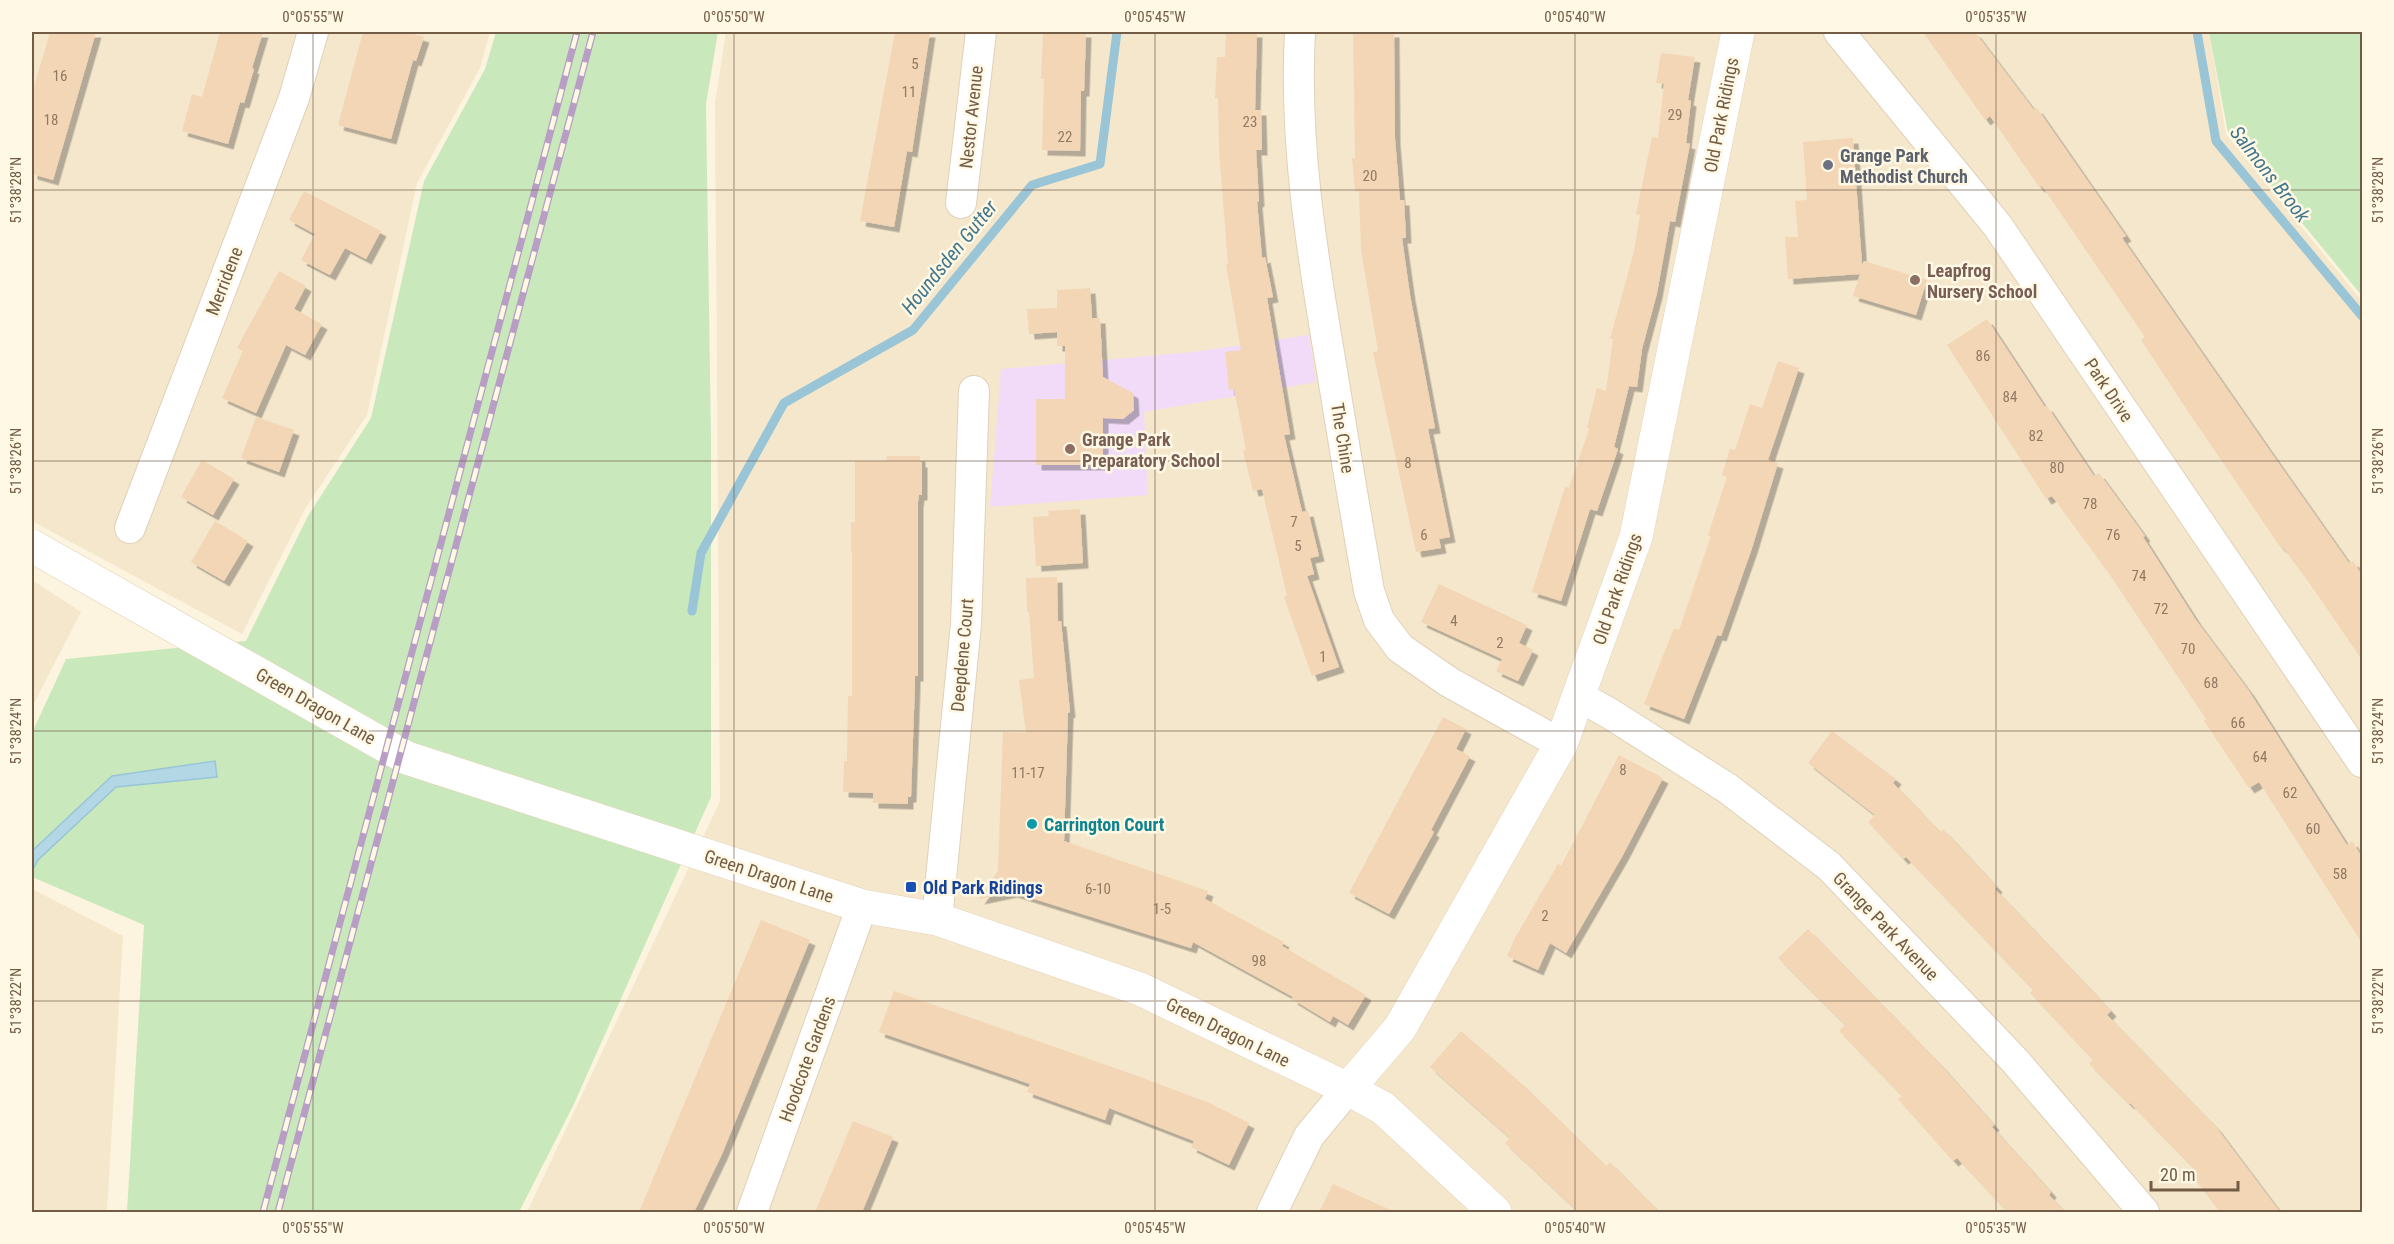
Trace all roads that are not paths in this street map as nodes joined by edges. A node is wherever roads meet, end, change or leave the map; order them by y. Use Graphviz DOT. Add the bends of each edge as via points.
graph roads {
  1 [pos="313,32"];
  2 [pos="981,32"];
  3 [pos="1300,32"];
  4 [pos="1738,32"];
  5 [pos="1839,32"];
  6 [pos="962,203"];
  7 [pos="974,391"];
  8 [pos="130,528"];
  9 [pos="32,546"];
  10 [pos="1578,696"];
  11 [pos="1561,744"];
  12 [pos="2362,762"];
  13 [pos="861,906"];
  14 [pos="937,919"];
  15 [pos="1348,1089"];
  16 [pos="752,1212"];
  17 [pos="1272,1212"];
  18 [pos="1495,1212"];
  19 [pos="2144,1212"];
  1 -- 8 [label="street, Merridene" via="294,98"];
  2 -- 6 [label="street, Nestor Avenue"];
  3 -- 11 [label="street, The Chine" via="1302,167 1314,263 1375,610 1400,648 1449,682"];
  4 -- 10 [label="street, Old Park Ridings" via="1636,537"];
  5 -- 12 [label="street, Park Drive" via="1997,225"];
  7 -- 14 [label="street, Deepdene Court" via="966,624"];
  9 -- 13 [label="street, Green Dragon Lane" via="407,758"];
  10 -- 11 [label="street, Old Park Ridings"];
  10 -- 19 [label="street, Grange Park Avenue" via="1727,788 1829,866 2016,1062"];
  11 -- 15 [label="street, Old Park Ridings" via="1400,1028"];
  13 -- 14 [label="street, Green Dragon Lane"];
  13 -- 16 [label="street, Hoodcote Gardens"];
  14 -- 15 [label="street, Green Dragon Lane" via="1140,989"];
  15 -- 17 [label="street" via="1309,1136"];
  15 -- 18 [label="street, Green Dragon Lane" via="1383,1108"];
}
